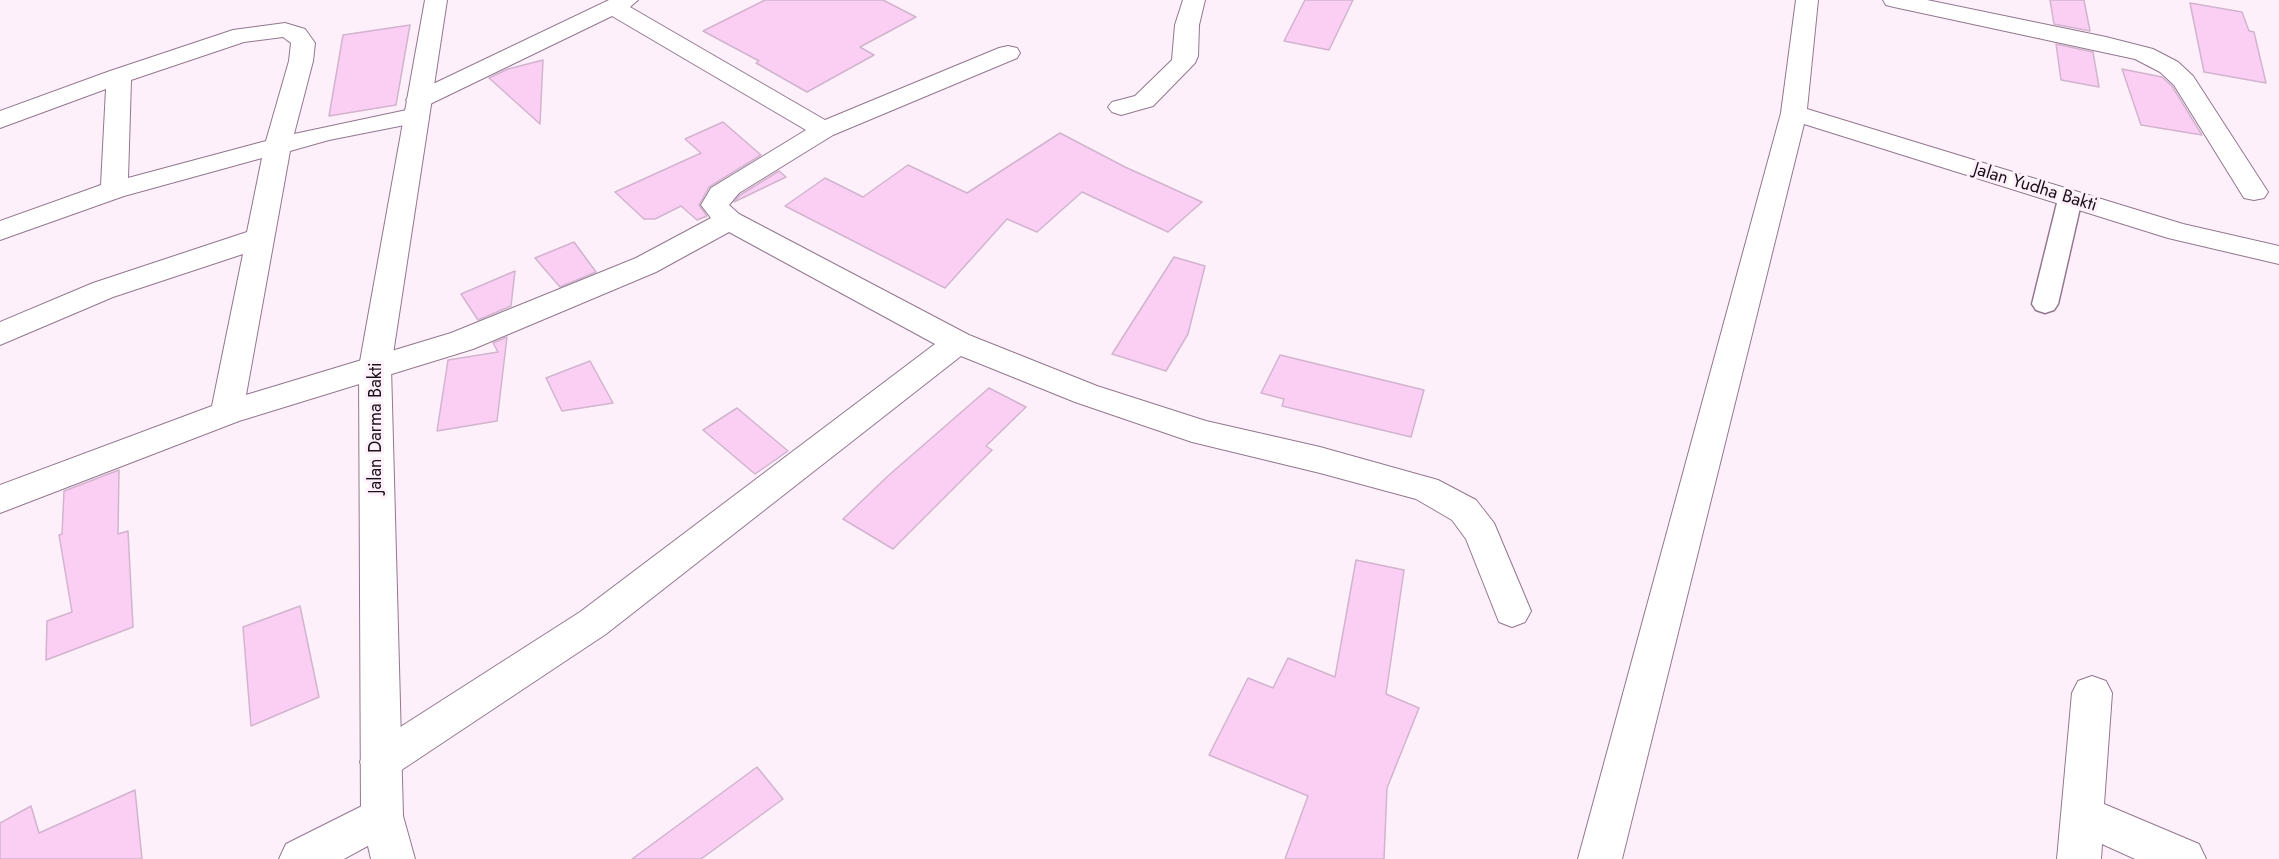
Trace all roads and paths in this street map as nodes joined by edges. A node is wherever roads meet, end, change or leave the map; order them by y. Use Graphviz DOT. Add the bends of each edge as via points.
graph roads {
  1 [pos="436,0"];
  2 [pos="1194,0"];
  3 [pos="1807,0"];
  4 [pos="1894,0"];
  5 [pos="620,3"];
  6 [pos="1008,53"];
  7 [pos="119,76"];
  8 [pos="1121,107"];
  9 [pos="417,108"];
  10 [pos="1794,113"];
  11 [pos="0,120"];
  12 [pos="824,130"];
  13 [pos="278,145"];
  14 [pos="114,190"];
  15 [pos="2254,192"];
  16 [pos="2070,199"];
  17 [pos="729,220"];
  18 [pos="0,231"];
  19 [pos="260,238"];
  20 [pos="2279,255"];
  21 [pos="2045,304"];
  22 [pos="0,334"];
  23 [pos="958,343"];
  24 [pos="375,367"];
  25 [pos="227,414"];
  26 [pos="0,499"];
  27 [pos="1512,611"];
  28 [pos="2091,693"];
  29 [pos="380,762"];
  30 [pos="2082,815"];
  31 [pos="382,816"];
  32 [pos="301,859"];
  33 [pos="393,859"];
  34 [pos="1600,859"];
  35 [pos="2079,859"];
  36 [pos="2184,859"];
  1 -- 9 [label="street, Jalan Darma Bakti"];
  2 -- 8 [label="street" via="1183,63 1144,101"];
  3 -- 10 [label="street"];
  4 -- 15 [label="street" via="2106,44 2144,54 2169,67 2184,81"];
  5 -- 9 [label="street"];
  5 -- 12 [label="street"];
  6 -- 12 [label="street"];
  7 -- 11 [label="street"];
  7 -- 13 [label="street" via="241,35 285,30 297,34 303,43 301,61"];
  7 -- 14 [label="street"];
  9 -- 13 [label="street"];
  9 -- 24 [label="street, Jalan Darma Bakti"];
  10 -- 16 [label="street, Jalan Yudha Bakti"];
  10 -- 34 [label="street"];
  12 -- 17 [label="street" via="721,194 716,205"];
  13 -- 14 [label="street"];
  13 -- 19 [label="street"];
  14 -- 18 [label="street"];
  16 -- 20 [label="street, Jalan Yudha Bakti" via="2178,232"];
  16 -- 21 [label="lane"];
  17 -- 23 [label="street"];
  17 -- 24 [label="street" via="646,265 559,303 462,341"];
  19 -- 22 [label="street" via="103,290"];
  19 -- 25 [label="street"];
  23 -- 27 [label="street" via="1086,394 1204,432 1426,489 1464,510 1481,532"];
  23 -- 29 [label="street" via="592,622"];
  24 -- 25 [label="street"];
  24 -- 29 [label="street, Jalan Darma Bakti"];
  25 -- 26 [label="street"];
  28 -- 30 [label="street"];
  29 -- 31 [label="street, Jalan Darma Bakti"];
  30 -- 35 [label="street"];
  30 -- 36 [label="street"];
  31 -- 32 [label="street"];
  31 -- 33 [label="street, Jalan Darma Bakti"];
}
